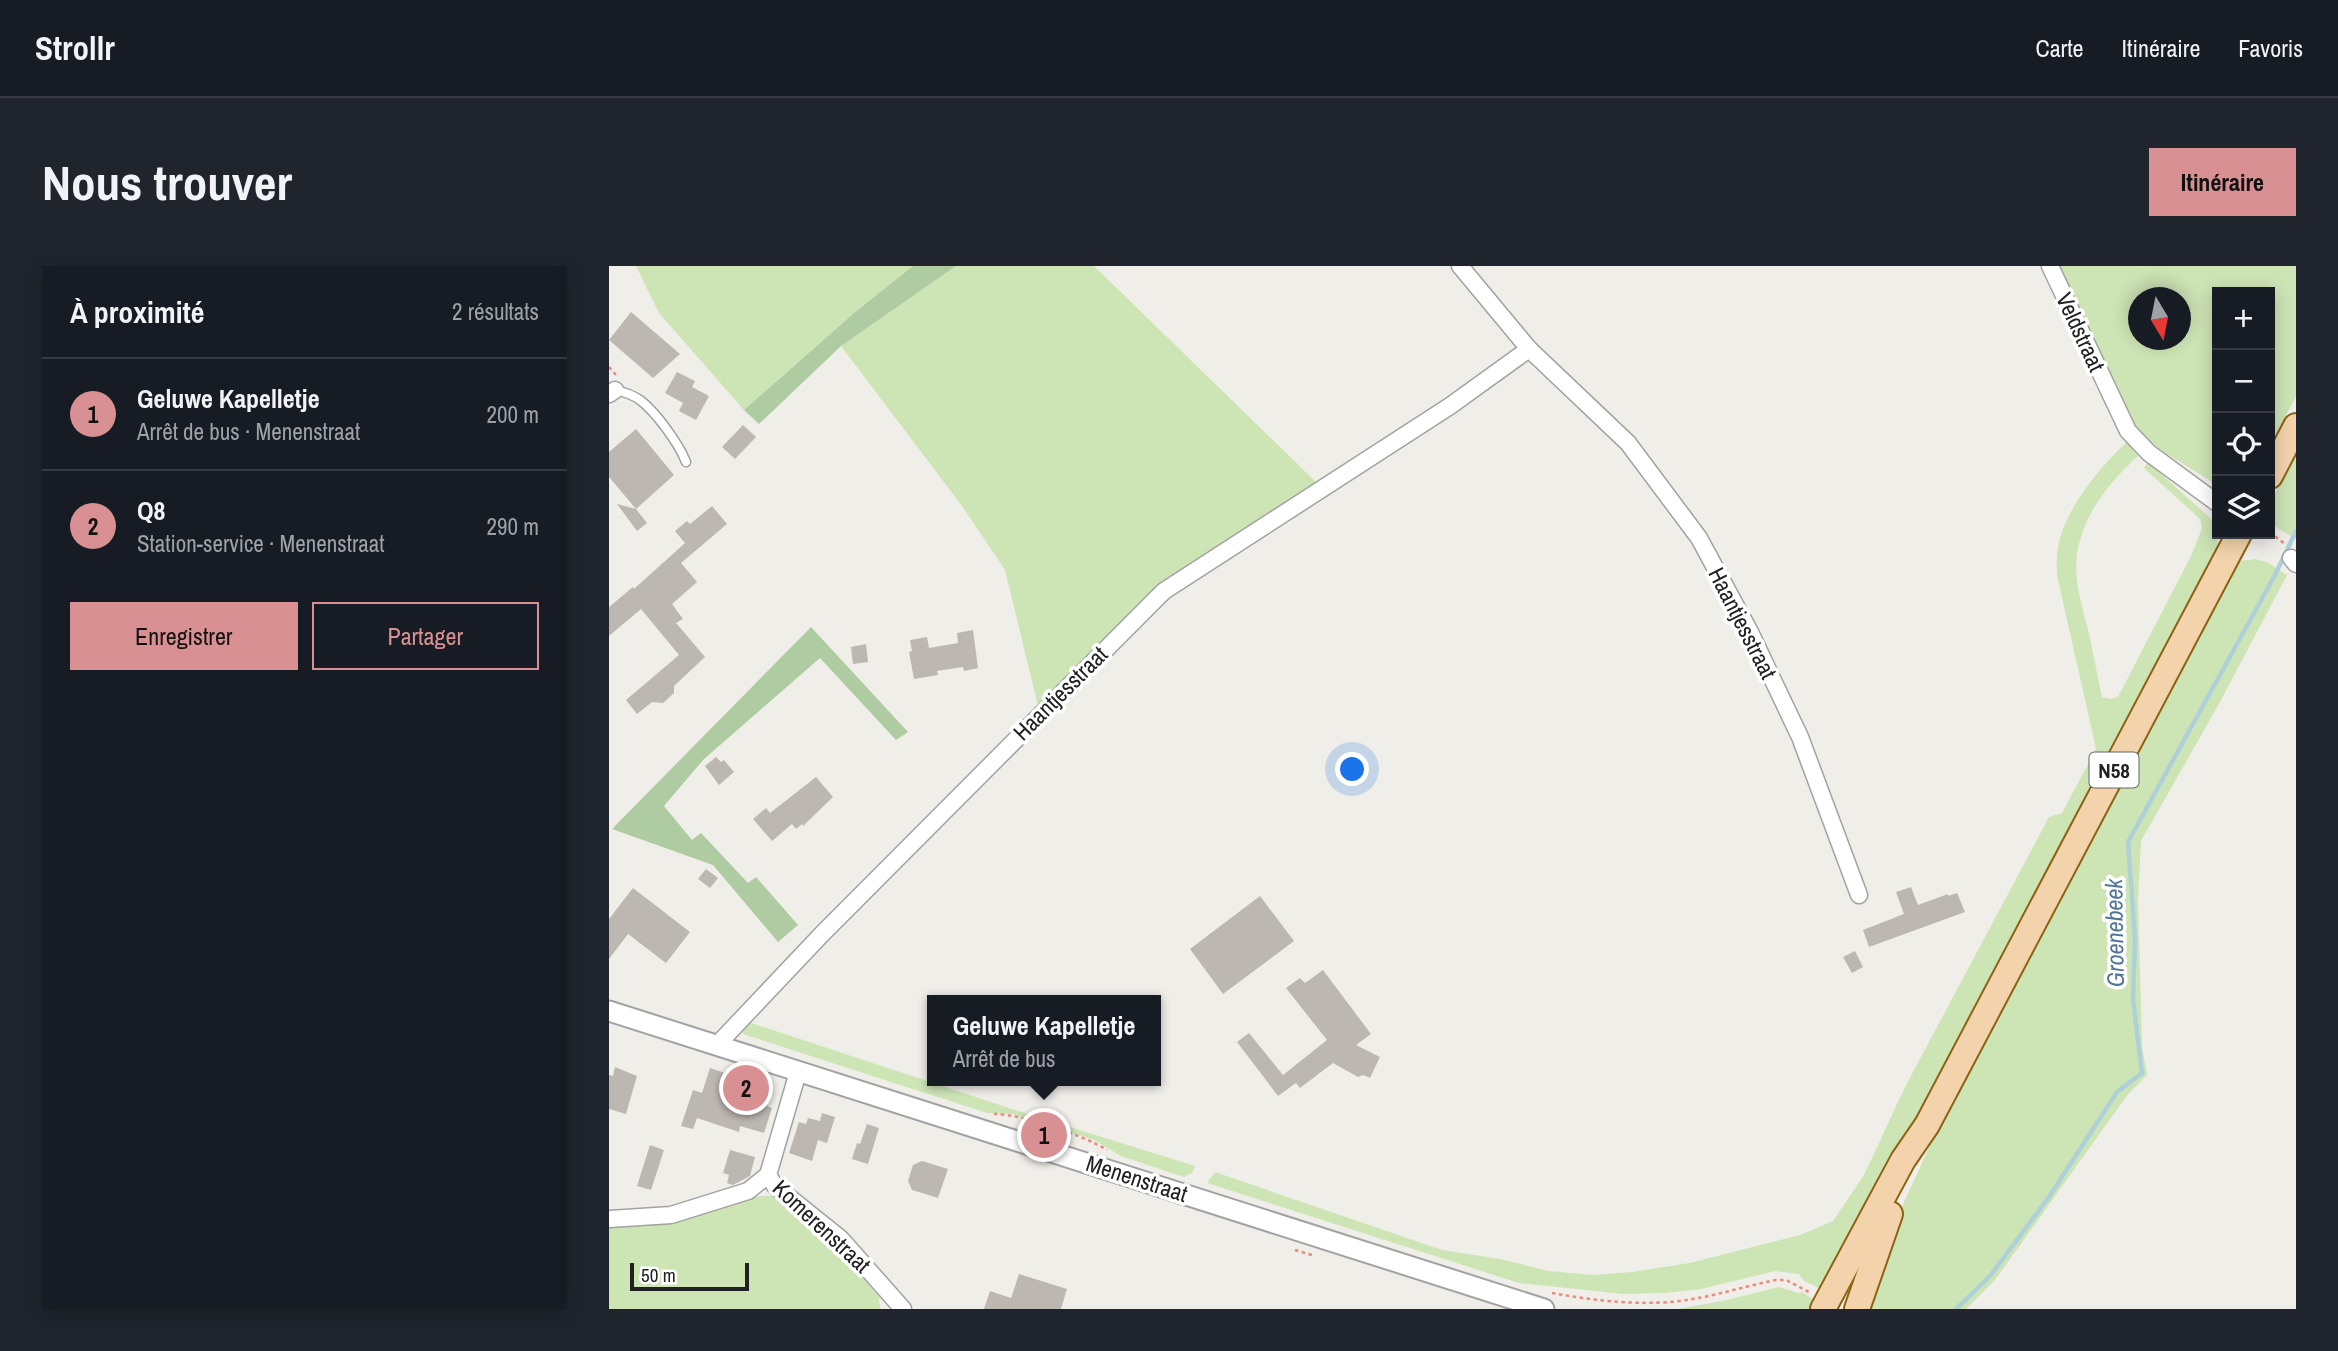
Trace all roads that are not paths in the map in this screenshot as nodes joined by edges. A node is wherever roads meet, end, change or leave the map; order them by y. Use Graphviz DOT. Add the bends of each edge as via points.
graph roads {
  1 [pos="1460,266"];
  2 [pos="2050,266"];
  3 [pos="1529,349"];
  4 [pos="612,392"];
  5 [pos="2296,426"];
  6 [pos="686,462"];
  7 [pos="2275,466"];
  8 [pos="2212,499"];
  9 [pos="2236,539"];
  10 [pos="1859,895"];
  11 [pos="609,1010"];
  12 [pos="716,1046"];
  13 [pos="798,1072"];
  14 [pos="1927,1125"];
  15 [pos="768,1175"];
  16 [pos="609,1219"];
  17 [pos="1816,1300"];
  18 [pos="1546,1301"];
  19 [pos="903,1309"];
  20 [pos="1857,1309"];
  1 -- 3 [label="street"];
  2 -- 8 [label="street, Veldstraat" via="2135,442"];
  3 -- 10 [label="street, Haantjesstraat" via="1628,443 1699,538 1800,737"];
  3 -- 12 [label="street, Haantjesstraat" via="1157,598"];
  4 -- 6 [label="lane" via="644,402"];
  5 -- 7 [label="main road"];
  9 -- 14 [label="main road, N58"];
  11 -- 12 [label="street, Menenstraat"];
  12 -- 13 [label="street, Menenstraat"];
  13 -- 15 [label="street, Komerenstraat"];
  13 -- 18 [label="street, Menenstraat"];
  14 -- 17 [label="main road, N58"];
  14 -- 20 [label="main road, N58"];
  15 -- 16 [label="street, Komerenstraat" via="748,1191 671,1214"];
  15 -- 19 [label="street, Komerenstraat" via="841,1239"];
}
